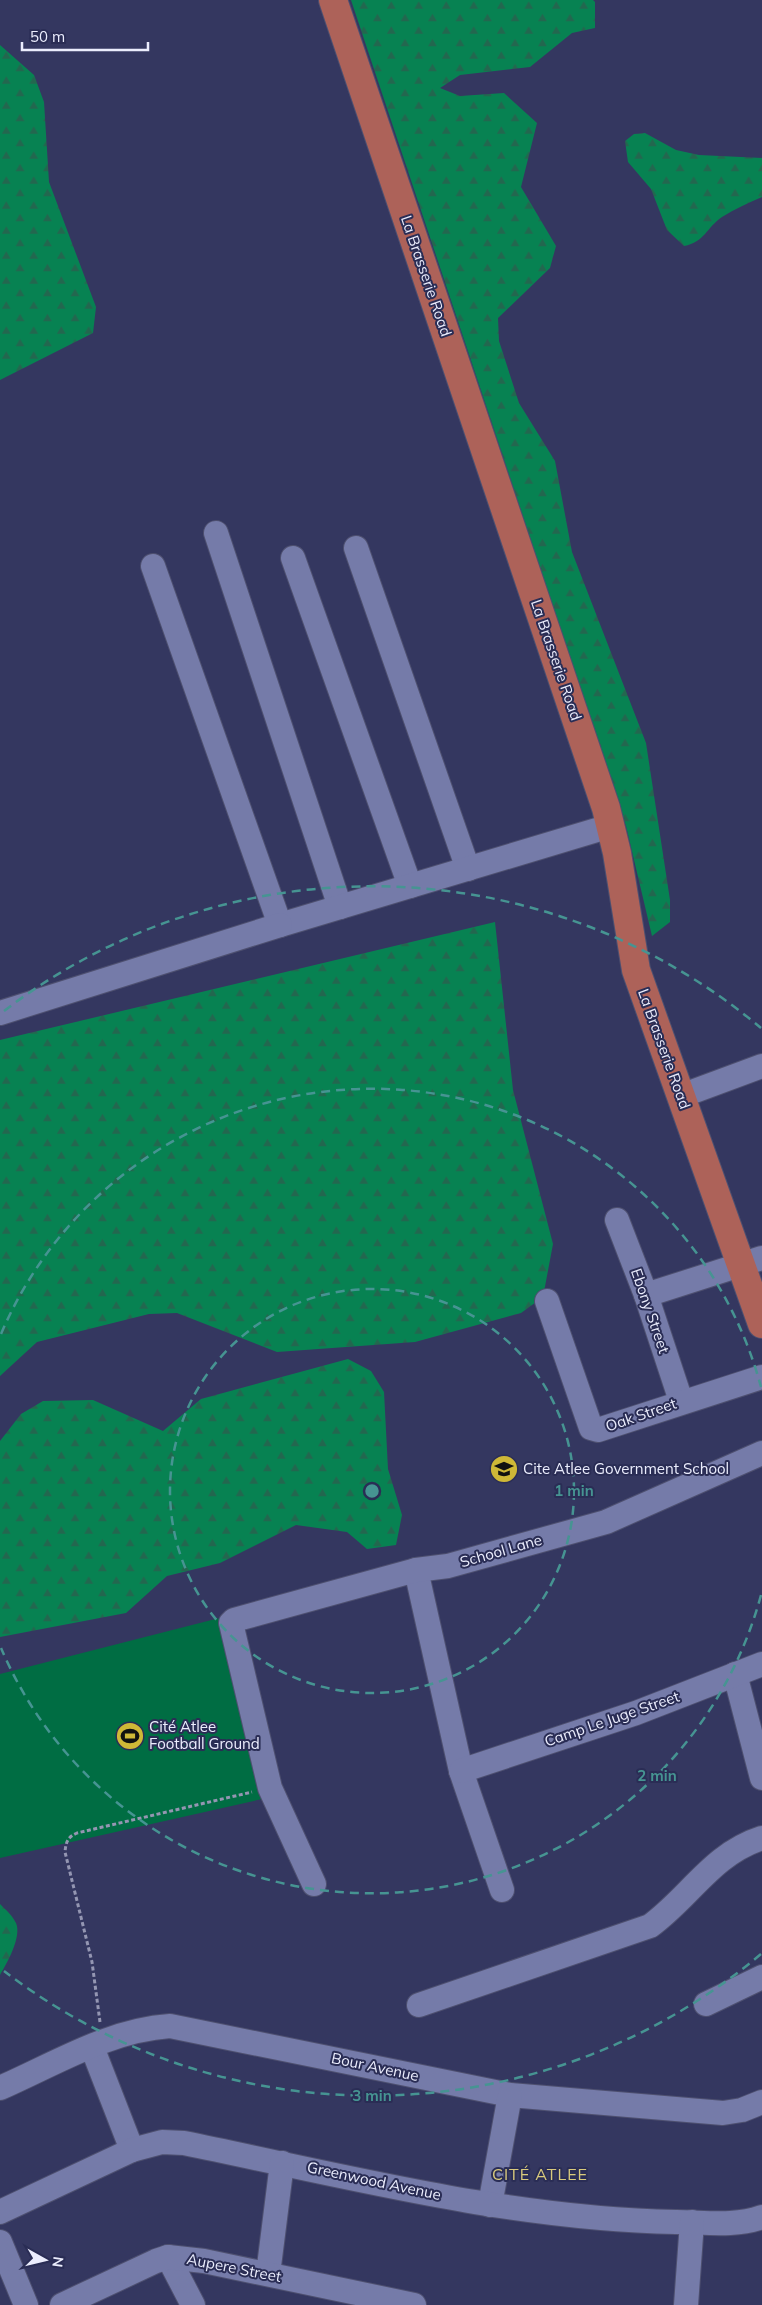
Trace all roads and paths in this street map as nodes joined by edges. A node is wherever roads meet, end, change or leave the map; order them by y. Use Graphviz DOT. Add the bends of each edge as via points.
graph roads {
  1 [pos="333,0"];
  2 [pos="216,533"];
  3 [pos="356,548"];
  4 [pos="293,558"];
  5 [pos="153,566"];
  6 [pos="610,826"];
  7 [pos="468,869"];
  8 [pos="410,886"];
  9 [pos="340,907"];
  10 [pos="280,926"];
  11 [pos="0,1013"];
  12 [pos="762,1066"];
  13 [pos="681,1096"];
  14 [pos="617,1220"];
  15 [pos="751,1261"];
  16 [pos="646,1295"];
  17 [pos="547,1301"];
  18 [pos="762,1324"];
  19 [pos="762,1377"];
  20 [pos="681,1401"];
  21 [pos="762,1453"];
  22 [pos="416,1570"];
  23 [pos="762,1664"];
  24 [pos="735,1674"];
  25 [pos="461,1770"];
  26 [pos="762,1778"];
  27 [pos="270,1788"];
  28 [pos="762,1838"];
  29 [pos="314,1884"];
  30 [pos="502,1890"];
  31 [pos="762,1976"];
  32 [pos="706,2004"];
  33 [pos="419,2005"];
  34 [pos="97,2044"];
  35 [pos="0,2088"];
  36 [pos="510,2096"];
  37 [pos="762,2102"];
  38 [pos="132,2150"];
  39 [pos="282,2163"];
  40 [pos="490,2205"];
  41 [pos="0,2212"];
  42 [pos="762,2217"];
  43 [pos="692,2222"];
  44 [pos="0,2242"];
  45 [pos="168,2258"];
  46 [pos="268,2274"];
  47 [pos="71,2303"];
  48 [pos="26,2305"];
  49 [pos="193,2305"];
  50 [pos="414,2305"];
  51 [pos="686,2305"];
  1 -- 6 [label="main road, La Brasserie Road"];
  2 -- 9 [label="street"];
  3 -- 7 [label="street"];
  4 -- 8 [label="street"];
  5 -- 10 [label="street"];
  6 -- 7 [label="street"];
  6 -- 13 [label="main road, La Brasserie Road" via="636,970"];
  7 -- 8 [label="street"];
  8 -- 9 [label="street"];
  9 -- 10 [label="street"];
  10 -- 11 [label="street"];
  12 -- 13 [label="street"];
  13 -- 15 [label="main road, La Brasserie Road"];
  14 -- 16 [label="street, Ebony Street"];
  15 -- 16 [label="street"];
  15 -- 18 [label="main road, La Brasserie Road"];
  16 -- 20 [label="street, Ebony Street"];
  17 -- 20 [label="street, Oak Street" via="591,1428 598,1430"];
  19 -- 20 [label="street, Oak Street"];
  21 -- 22 [label="street, School Lane" via="606,1522 448,1566"];
  22 -- 25 [label="street"];
  22 -- 27 [label="street, School Lane" via="231,1623"];
  23 -- 24 [label="street, Camp Le Juge Street"];
  24 -- 25 [label="street, Camp Le Juge Street" via="636,1713"];
  24 -- 26 [label="street"];
  25 -- 30 [label="street"];
  27 -- 29 [label="street"];
  27 -- 34 [label="path" via="70,1837 65,1852 92,1962"];
  28 -- 33 [label="street" via="728,1853 650,1926"];
  31 -- 32 [label="street"];
  34 -- 35 [label="street, Bour Avenue"];
  34 -- 36 [label="street, Bour Avenue" via="146,2028 170,2026"];
  34 -- 38 [label="street"];
  36 -- 37 [label="street, Bour Avenue" via="723,2113"];
  36 -- 40 [label="street"];
  38 -- 39 [label="street, Greenwood Avenue" via="162,2142 184,2143"];
  38 -- 41 [label="street, Greenwood Avenue"];
  39 -- 40 [label="street, Greenwood Avenue"];
  39 -- 46 [label="street"];
  40 -- 43 [label="street, Greenwood Avenue" via="648,2221"];
  42 -- 43 [label="street, Greenwood Avenue" via="722,2223"];
  43 -- 51 [label="street"];
  44 -- 48 [label="street"];
  45 -- 46 [label="street, Aupere Street" via="204,2261"];
  45 -- 47 [label="street, Aupere Street"];
  45 -- 49 [label="street"];
  46 -- 50 [label="street, Aupere Street"];
}
